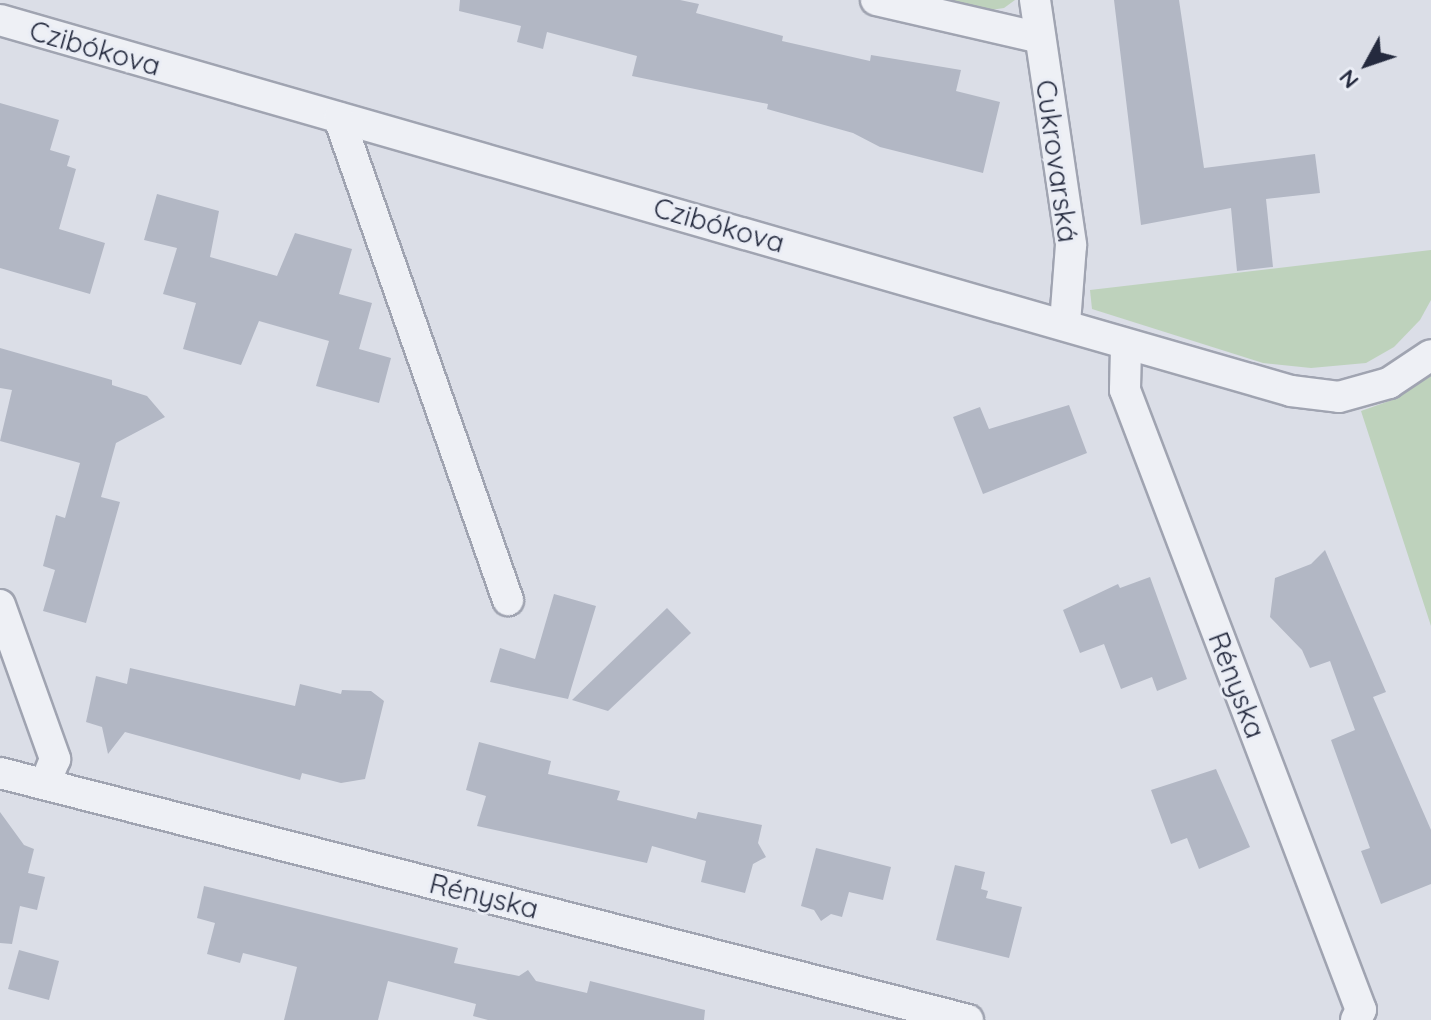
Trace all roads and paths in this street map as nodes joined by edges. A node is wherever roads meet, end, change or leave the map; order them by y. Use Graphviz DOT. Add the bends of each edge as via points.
graph roads {
  1 [pos="876,0"];
  2 [pos="1035,0"];
  3 [pos="0,20"];
  4 [pos="1040,38"];
  5 [pos="339,118"];
  6 [pos="1065,323"];
  7 [pos="1126,348"];
  8 [pos="1431,355"];
  9 [pos="508,600"];
  10 [pos="0,605"];
  11 [pos="0,773"];
  12 [pos="45,784"];
  13 [pos="968,1020"];
  14 [pos="1356,1020"];
  1 -- 4 [label="street"];
  2 -- 4 [label="street, Cukrovarská"];
  3 -- 5 [label="street, Czibókova"];
  4 -- 6 [label="street, Cukrovarská" via="1071,245"];
  5 -- 6 [label="street, Czibókova"];
  5 -- 9 [label="street"];
  6 -- 7 [label="street, Czibókova"];
  7 -- 8 [label="street, Czibókova" via="1291,391 1339,397 1389,383"];
  7 -- 14 [label="street, Rényska" via="1125,390 1361,1010"];
  10 -- 12 [label="street" via="55,759"];
  11 -- 12 [label="street, Rényska"];
  12 -- 13 [label="street, Rényska"];
}
